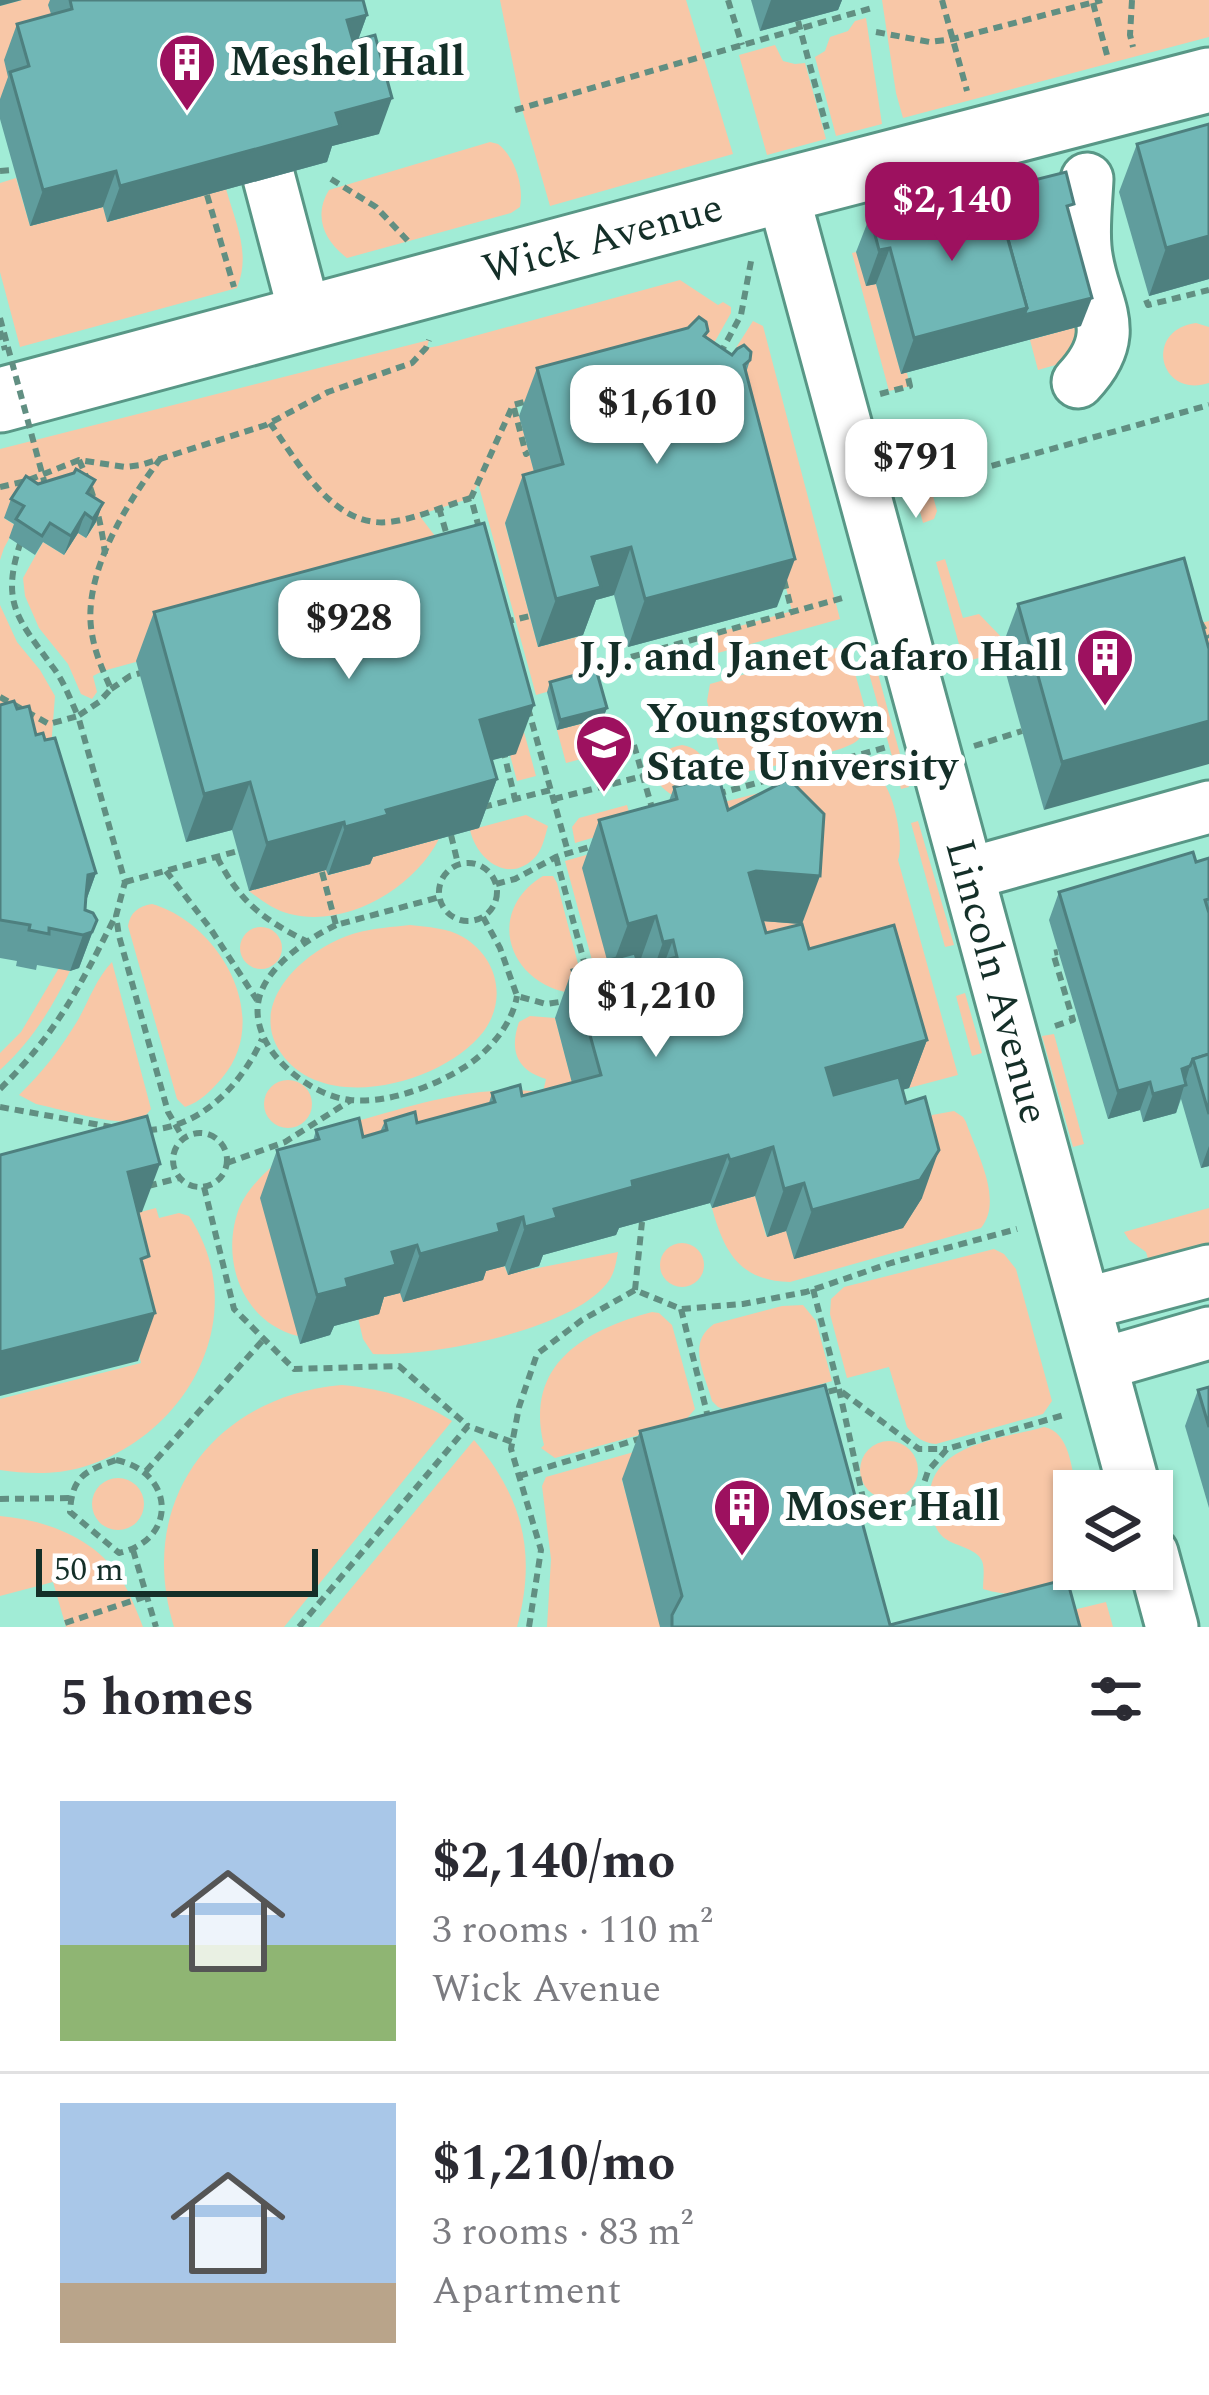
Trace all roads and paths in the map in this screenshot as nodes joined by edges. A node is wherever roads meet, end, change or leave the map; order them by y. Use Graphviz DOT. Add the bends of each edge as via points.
graph roads {
  1 [pos="728,0"];
  2 [pos="942,0"];
  3 [pos="1132,0"];
  4 [pos="1096,1"];
  5 [pos="872,8"];
  6 [pos="799,25"];
  7 [pos="876,32"];
  8 [pos="953,39"];
  9 [pos="742,46"];
  10 [pos="1136,56"];
  11 [pos="1109,63"];
  12 [pos="1209,80"];
  13 [pos="970,100"];
  14 [pos="515,110"];
  15 [pos="829,138"];
  16 [pos="14,170"];
  17 [pos="0,171"];
  18 [pos="268,178"];
  19 [pos="331,179"];
  20 [pos="1087,179"];
  21 [pos="782,191"];
  22 [pos="207,195"];
  23 [pos="413,249"];
  24 [pos="752,256"];
  25 [pos="1142,284"];
  26 [pos="1209,290"];
  27 [pos="237,297"];
  28 [pos="0,318"];
  29 [pos="306,318"];
  30 [pos="429,340"];
  31 [pos="709,352"];
  32 [pos="908,373"];
  33 [pos="1078,382"];
  34 [pos="875,395"];
  35 [pos="534,399"];
  36 [pos="0,400"];
  37 [pos="513,405"];
  38 [pos="1209,406"];
  39 [pos="270,423"];
  40 [pos="529,452"];
  41 [pos="161,458"];
  42 [pos="79,460"];
  43 [pos="0,487"];
  44 [pos="902,490"];
  45 [pos="48,497"];
  46 [pos="471,498"];
  47 [pos="440,508"];
  48 [pos="29,529"];
  49 [pos="483,543"];
  50 [pos="451,552"];
  51 [pos="105,555"];
  52 [pos="782,574"];
  53 [pos="846,597"];
  54 [pos="1193,608"];
  55 [pos="792,612"];
  56 [pos="530,616"];
  57 [pos="1205,622"];
  58 [pos="1209,638"];
  59 [pos="510,641"];
  60 [pos="631,657"];
  61 [pos="162,668"];
  62 [pos="111,689"];
  63 [pos="0,697"];
  64 [pos="525,697"];
  65 [pos="78,716"];
  66 [pos="1022,731"];
  67 [pos="499,734"];
  68 [pos="634,745"];
  69 [pos="973,746"];
  70 [pos="887,747"];
  71 [pos="643,776"];
  72 [pos="552,794"];
  73 [pos="711,796"];
  74 [pos="515,799"];
  75 [pos="1209,807"];
  76 [pos="474,809"];
  77 [pos="644,823"];
  78 [pos="451,835"];
  79 [pos="613,840"];
  80 [pos="238,851"];
  81 [pos="568,853"];
  82 [pos="556,856"];
  83 [pos="217,857"];
  84 [pos="458,864"];
  85 [pos="166,871"];
  86 [pos="322,872"];
  87 [pos="968,874"];
  88 [pos="124,882"];
  89 [pos="496,884"];
  90 [pos="440,896"];
  91 [pos="116,916"];
  92 [pos="482,916"];
  93 [pos="336,926"];
  94 [pos="89,934"];
  95 [pos="105,938"];
  96 [pos="308,941"];
  97 [pos="1058,952"];
  98 [pos="586,972"];
  99 [pos="517,996"];
  100 [pos="569,1000"];
  101 [pos="259,1003"];
  102 [pos="1052,1027"];
  103 [pos="264,1036"];
  104 [pos="0,1089"];
  105 [pos="351,1100"];
  106 [pos="0,1107"];
  107 [pos="174,1126"];
  108 [pos="113,1127"];
  109 [pos="132,1130"];
  110 [pos="183,1138"];
  111 [pos="227,1163"];
  112 [pos="179,1178"];
  113 [pos="204,1187"];
  114 [pos="136,1189"];
  115 [pos="642,1222"];
  116 [pos="1017,1229"];
  117 [pos="1209,1271"];
  118 [pos="813,1289"];
  119 [pos="635,1290"];
  120 [pos="1085,1304"];
  121 [pos="681,1309"];
  122 [pos="1209,1334"];
  123 [pos="264,1340"];
  124 [pos="1102,1364"];
  125 [pos="839,1390"];
  126 [pos="817,1394"];
  127 [pos="1067,1414"];
  128 [pos="688,1424"];
  129 [pos="468,1426"];
  130 [pos="645,1437"];
  131 [pos="512,1442"];
  132 [pos="947,1449"];
  133 [pos="1130,1470"];
  134 [pos="146,1472"];
  135 [pos="519,1476"];
  136 [pos="0,1498"];
  137 [pos="70,1498"];
  138 [pos="848,1516"];
  139 [pos="868,1521"];
  140 [pos="133,1550"];
  141 [pos="1162,1590"];
  142 [pos="147,1596"];
  143 [pos="65,1623"];
  144 [pos="156,1627"];
  145 [pos="299,1627"];
  146 [pos="530,1627"];
  147 [pos="1172,1627"];
  1 -- 9 [label="path"];
  2 -- 8 [label="path"];
  3 -- 10 [label="path"];
  4 -- 8 [label="path"];
  4 -- 11 [label="path"];
  5 -- 6 [label="path"];
  6 -- 9 [label="path"];
  6 -- 15 [label="path"];
  7 -- 8 [label="path"];
  8 -- 13 [label="path"];
  9 -- 14 [label="path"];
  12 -- 21 [label="main road, Wick Avenue"];
  16 -- 17 [label="path"];
  18 -- 29 [label="street"];
  19 -- 23 [label="path" via="376,207"];
  20 -- 33 [label="street" via="1085,249 1104,332"];
  21 -- 29 [label="main road, Wick Avenue"];
  21 -- 87 [label="street, Lincoln Avenue"];
  22 -- 27 [label="path"];
  24 -- 31 [label="path" via="722,360"];
  25 -- 26 [label="path" via="1148,305"];
  28 -- 45 [label="path, bridge"];
  29 -- 36 [label="main road, Wick Avenue"];
  30 -- 39 [label="path" via="412,362"];
  32 -- 34 [label="path" via="910,386"];
  35 -- 37 [label="path"];
  37 -- 40 [label="path"];
  37 -- 46 [label="path"];
  38 -- 44 [label="path"];
  39 -- 41 [label="path"];
  39 -- 47 [label="path" via="342,510 384,523"];
  41 -- 42 [label="path" via="125,467"];
  41 -- 51 [label="path"];
  42 -- 43 [label="path"];
  42 -- 51 [label="path"];
  46 -- 47 [label="path"];
  46 -- 49 [label="path"];
  47 -- 50 [label="path"];
  48 -- 65 [label="path" via="8,575 10,604"];
  51 -- 62 [label="path" via="91,630"];
  52 -- 55 [label="path"];
  53 -- 55 [label="path"];
  54 -- 57 [label="path"];
  55 -- 60 [label="path"];
  56 -- 59 [label="path" via="505,622"];
  57 -- 58 [label="path"];
  61 -- 62 [label="path"];
  62 -- 65 [label="path"];
  63 -- 65 [label="path" via="50,724"];
  64 -- 72 [label="path"];
  65 -- 88 [label="path"];
  66 -- 69 [label="path"];
  67 -- 74 [label="path"];
  68 -- 71 [label="path"];
  70 -- 73 [label="path"];
  71 -- 72 [label="path"];
  71 -- 77 [label="path" via="653,812"];
  72 -- 74 [label="path"];
  72 -- 81 [label="path"];
  74 -- 76 [label="path"];
  75 -- 87 [label="street"];
  78 -- 84 [label="path"];
  79 -- 81 [label="path"];
  80 -- 83 [label="path"];
  81 -- 82 [label="path"];
  82 -- 89 [label="path"];
  82 -- 98 [label="path"];
  83 -- 85 [label="path"];
  83 -- 96 [label="path" via="246,903"];
  84 -- 89 [label="path" via="477,864"];
  84 -- 90 [label="path" via="443,876"];
  85 -- 88 [label="path"];
  85 -- 101 [label="path"];
  86 -- 93 [label="path"];
  87 -- 120 [label="street, Lincoln Avenue"];
  88 -- 91 [label="path"];
  89 -- 92 [label="path" via="495,902"];
  90 -- 92 [label="path" via="454,917"];
  90 -- 93 [label="path"];
  91 -- 95 [label="path"];
  91 -- 107 [label="path"];
  92 -- 99 [label="path"];
  93 -- 96 [label="path"];
  94 -- 95 [label="path"];
  95 -- 104 [label="path" via="46,1041"];
  96 -- 101 [label="path" via="272,974"];
  97 -- 102 [label="path" via="1052,953 1073,1020"];
  99 -- 100 [label="path"];
  99 -- 105 [label="path" via="507,1023 472,1063 417,1090"];
  101 -- 103 [label="path"];
  103 -- 105 [label="path" via="302,1080"];
  103 -- 107 [label="path" via="234,1084"];
  105 -- 111 [label="path" via="285,1142"];
  106 -- 108 [label="path"];
  107 -- 109 [label="path"];
  107 -- 110 [label="path"];
  110 -- 111 [label="path" via="209,1134"];
  110 -- 112 [label="path" via="172,1162"];
  111 -- 113 [label="path" via="220,1179"];
  112 -- 113 [label="path"];
  112 -- 114 [label="path"];
  113 -- 123 [label="path" via="234,1309"];
  115 -- 119 [label="path"];
  116 -- 118 [label="path"];
  117 -- 120 [label="street"];
  118 -- 121 [label="path"];
  118 -- 125 [label="path"];
  119 -- 121 [label="path"];
  119 -- 131 [label="path" via="537,1354"];
  120 -- 124 [label="street, Lincoln Avenue"];
  121 -- 128 [label="path" via="709,1418"];
  122 -- 124 [label="street"];
  123 -- 129 [label="path" via="294,1369 399,1366"];
  123 -- 134 [label="path"];
  124 -- 133 [label="street, Lincoln Avenue"];
  125 -- 126 [label="path"];
  125 -- 132 [label="path" via="919,1449"];
  125 -- 139 [label="path"];
  127 -- 132 [label="path"];
  129 -- 131 [label="path"];
  129 -- 145 [label="path"];
  130 -- 135 [label="path"];
  131 -- 135 [label="path"];
  132 -- 139 [label="path" via="917,1501"];
  134 -- 137 [label="path" via="116,1460 87,1471"];
  134 -- 140 [label="path" via="161,1514"];
  135 -- 146 [label="path" via="541,1550"];
  136 -- 137 [label="path"];
  137 -- 140 [label="path" via="70,1512 86,1526 119,1553"];
  138 -- 139 [label="path"];
  140 -- 142 [label="path"];
  141 -- 147 [label="street"];
  142 -- 143 [label="path"];
  142 -- 144 [label="path"];
}
